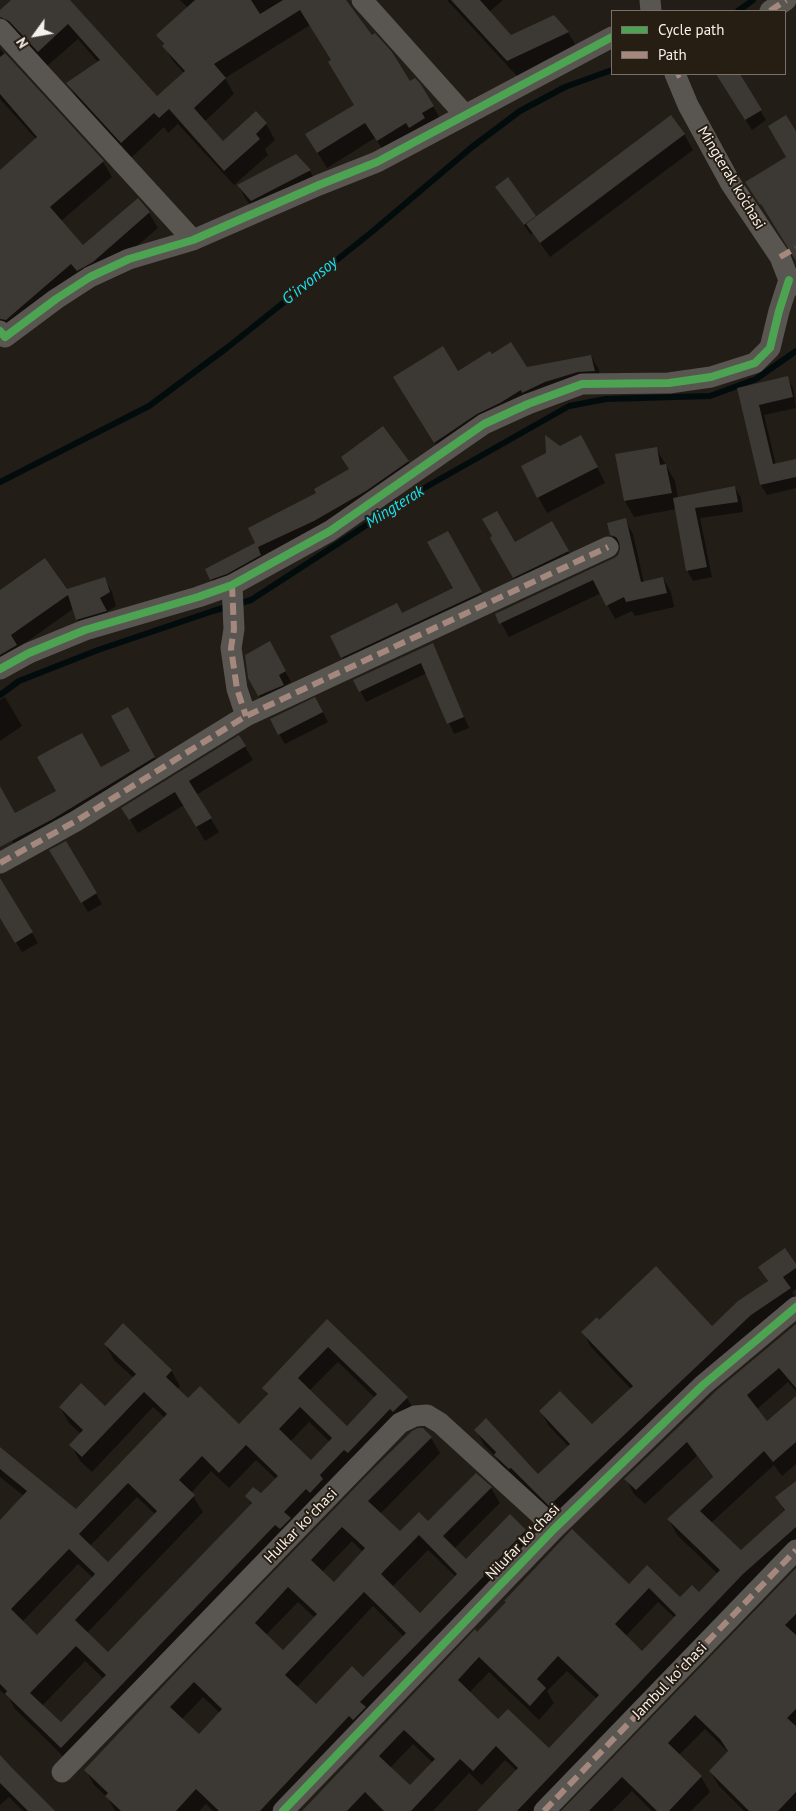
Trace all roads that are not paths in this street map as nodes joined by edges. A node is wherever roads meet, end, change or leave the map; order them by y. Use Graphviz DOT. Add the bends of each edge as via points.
graph roads {
  1 [pos="362,0"];
  2 [pos="786,0"];
  3 [pos="771,10"];
  4 [pos="0,29"];
  5 [pos="611,38"];
  6 [pos="677,75"];
  7 [pos="465,115"];
  8 [pos="193,240"];
  9 [pos="788,252"];
  10 [pos="793,282"];
  11 [pos="2,336"];
  12 [pos="608,547"];
  13 [pos="233,592"];
  14 [pos="0,669"];
  15 [pos="246,716"];
  16 [pos="0,863"];
  17 [pos="796,1307"];
  18 [pos="555,1528"];
  19 [pos="796,1550"];
  20 [pos="62,1772"];
  21 [pos="283,1811"];
  22 [pos="544,1811"];
  1 -- 7 [label="street"];
  2 -- 3 [label="street"];
  4 -- 8 [label="street"];
  5 -- 7 [label="street"];
  6 -- 9 [label="street, Mingterak ko‘chasi" via="688,105 731,184"];
  7 -- 8 [label="street" via="377,162"];
  8 -- 11 [label="street" via="129,259 90,278"];
  9 -- 10 [label="street, Mingterak ko‘chasi"];
  10 -- 13 [label="street" via="779,311 770,348 755,363 711,377 678,382 582,384 528,404 484,424 330,531"];
  12 -- 15 [label="street"];
  13 -- 14 [label="street" via="198,597 85,630 28,653"];
  13 -- 15 [label="street" via="231,648 237,689"];
  15 -- 16 [label="street" via="76,821"];
  17 -- 18 [label="street, Nilufar koʻchasi" via="703,1385"];
  18 -- 20 [label="street, Hulkar koʻchasi" via="440,1423 427,1415 415,1416 400,1424"];
  18 -- 21 [label="street, Nilufar koʻchasi"];
  19 -- 22 [label="street, Jambul koʻchasi"];
}
